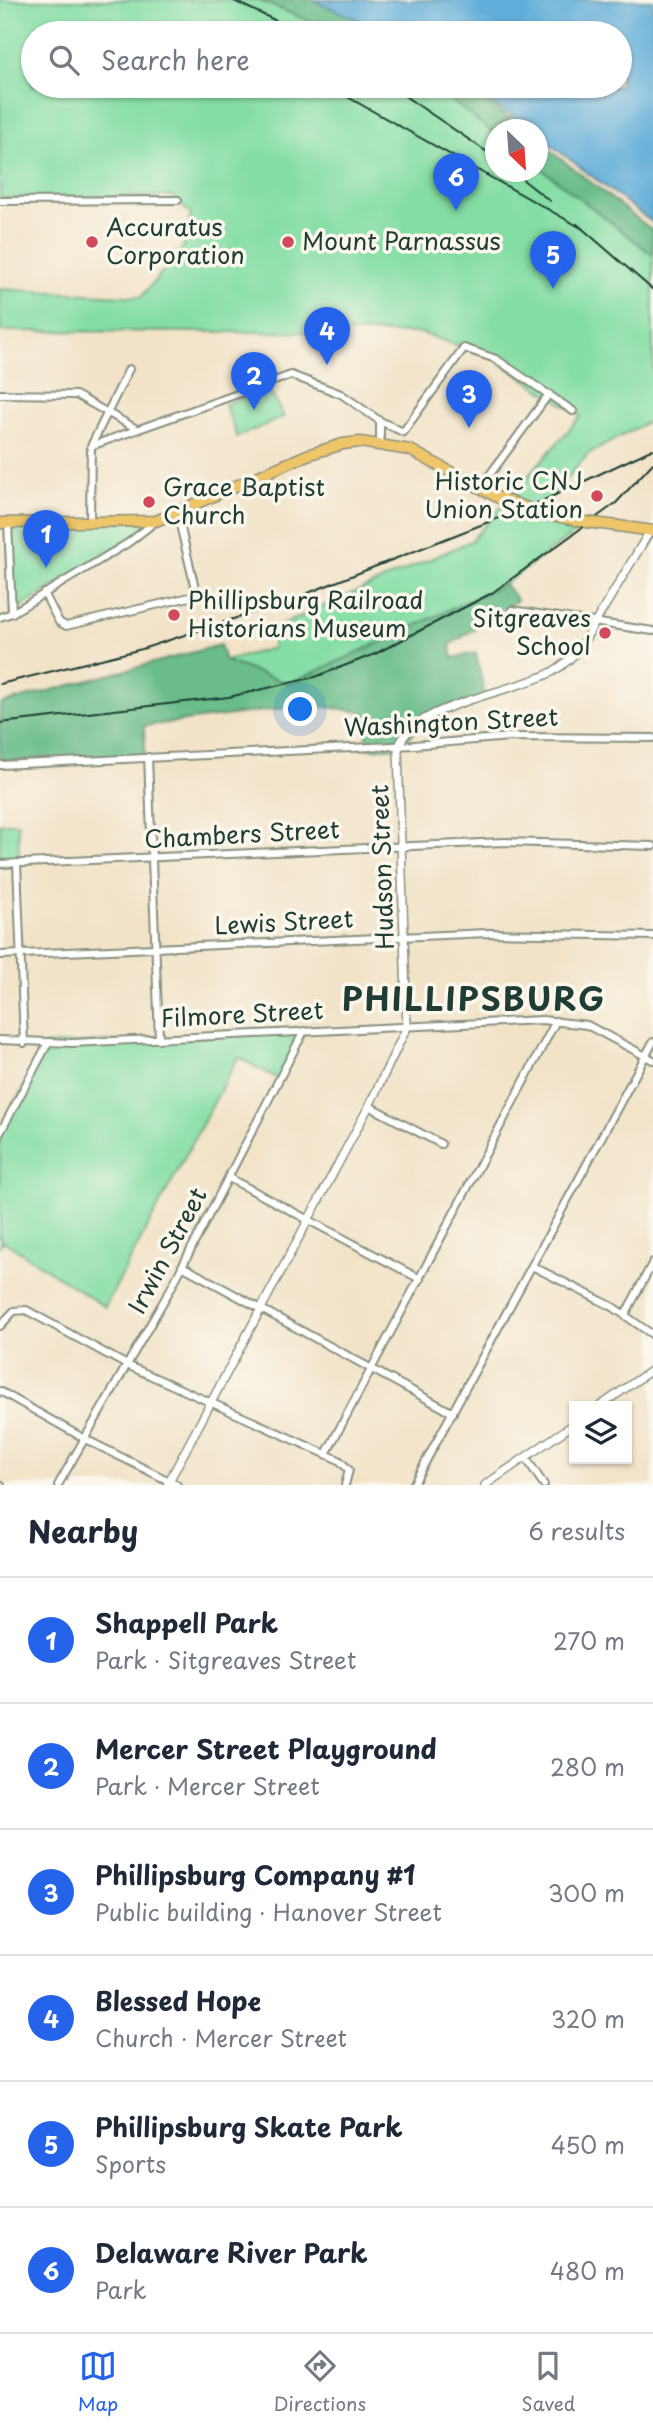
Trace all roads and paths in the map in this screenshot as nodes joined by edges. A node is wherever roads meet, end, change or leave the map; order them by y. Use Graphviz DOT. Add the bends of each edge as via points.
graph roads {
  1 [pos="178,200"];
  2 [pos="0,201"];
  3 [pos="129,369"];
  4 [pos="0,394"];
  5 [pos="549,394"];
  6 [pos="573,411"];
  7 [pos="107,412"];
  8 [pos="380,421"];
  9 [pos="137,428"];
  10 [pos="380,443"];
  11 [pos="91,446"];
  12 [pos="479,489"];
  13 [pos="177,512"];
  14 [pos="156,521"];
  15 [pos="4,523"];
  16 [pos="90,523"];
  17 [pos="651,531"];
  18 [pos="44,593"];
  19 [pos="512,610"];
  20 [pos="12,613"];
  21 [pos="0,617"];
  22 [pos="595,622"];
  23 [pos="653,631"];
  24 [pos="653,738"];
  25 [pos="399,746"];
  26 [pos="148,757"];
  27 [pos="0,765"];
  28 [pos="653,846"];
  29 [pos="401,847"];
  30 [pos="152,859"];
  31 [pos="17,863"];
  32 [pos="0,864"];
  33 [pos="653,936"];
  34 [pos="405,937"];
  35 [pos="157,948"];
  36 [pos="20,955"];
  37 [pos="0,956"];
  38 [pos="556,1021"];
  39 [pos="407,1027"];
  40 [pos="304,1031"];
  41 [pos="159,1038"];
  42 [pos="0,1040"];
  43 [pos="653,1042"];
  44 [pos="24,1043"];
  45 [pos="48,1043"];
  46 [pos="645,1056"];
  47 [pos="653,1060"];
  48 [pos="369,1106"];
  49 [pos="0,1112"];
  50 [pos="9,1116"];
  51 [pos="0,1133"];
  52 [pos="441,1144"];
  53 [pos="229,1178"];
  54 [pos="308,1220"];
  55 [pos="653,1262"];
  56 [pos="182,1266"];
  57 [pos="534,1267"];
  58 [pos="420,1279"];
  59 [pos="261,1310"];
  60 [pos="625,1315"];
  61 [pos="0,1326"];
  62 [pos="653,1335"];
  63 [pos="127,1365"];
  64 [pos="372,1368"];
  65 [pos="653,1369"];
  66 [pos="0,1391"];
  67 [pos="607,1401"];
  68 [pos="211,1402"];
  69 [pos="453,1413"];
  70 [pos="569,1428"];
  71 [pos="85,1439"];
  72 [pos="326,1454"];
  73 [pos="526,1458"];
  74 [pos="168,1483"];
  75 [pos="58,1485"];
  76 [pos="177,1485"];
  77 [pos="345,1485"];
  78 [pos="413,1485"];
  79 [pos="485,1485"];
  80 [pos="544,1485"];
  1 -- 2 [label="street"];
  3 -- 7 [label="street"];
  4 -- 7 [label="street" via="76,395"];
  5 -- 6 [label="street"];
  5 -- 8 [label="street" via="496,359 464,348 405,430 400,432"];
  5 -- 12 [label="street"];
  7 -- 9 [label="street"];
  7 -- 11 [label="street"];
  8 -- 9 [label="street" via="341,394 290,375"];
  8 -- 10 [label="street"];
  9 -- 11 [label="street"];
  10 -- 12 [label="main road" via="421,454"];
  10 -- 13 [label="main road" via="343,444 317,452"];
  11 -- 16 [label="street"];
  12 -- 17 [label="main road, bridge" via="545,514"];
  13 -- 14 [label="main road"];
  13 -- 18 [label="street" via="194,596 66,626"];
  14 -- 16 [label="main road"];
  14 -- 18 [label="street"];
  15 -- 16 [label="main road"];
  15 -- 20 [label="street"];
  17 -- 22 [label="street"];
  18 -- 20 [label="street"];
  19 -- 22 [label="street"];
  20 -- 21 [label="street"];
  22 -- 23 [label="street"];
  22 -- 25 [label="street" via="574,654 550,673 433,713 403,737"];
  24 -- 25 [label="street, Washington Street" via="510,737"];
  25 -- 26 [label="street, Washington Street"];
  25 -- 29 [label="street, Hudson Street"];
  26 -- 27 [label="street, Washington Street"];
  26 -- 30 [label="street"];
  28 -- 29 [label="street, Chambers Street" via="504,842"];
  29 -- 30 [label="street, Chambers Street"];
  29 -- 34 [label="street, Hudson Street"];
  30 -- 31 [label="street, Chambers Street"];
  30 -- 35 [label="street"];
  31 -- 32 [label="street, Chambers Street"];
  31 -- 36 [label="street"];
  33 -- 34 [label="street, Lewis Street" via="508,933"];
  34 -- 35 [label="street, Lewis Street"];
  34 -- 39 [label="street, Hudson Street"];
  35 -- 36 [label="street, Lewis Street"];
  35 -- 41 [label="street"];
  36 -- 37 [label="street, Lewis Street"];
  36 -- 44 [label="street"];
  38 -- 39 [label="street, Filmore Street"];
  38 -- 46 [label="street, Filmore Street" via="587,1025"];
  38 -- 58 [label="street"];
  39 -- 40 [label="street, Filmore Street"];
  39 -- 48 [label="street, Hudson Street"];
  40 -- 41 [label="street, Filmore Street"];
  40 -- 53 [label="street, Irwin Street"];
  41 -- 45 [label="street, Filmore Street"];
  42 -- 44 [label="street, Filmore Street"];
  43 -- 46 [label="street"];
  44 -- 45 [label="street, Filmore Street"];
  45 -- 50 [label="street"];
  46 -- 47 [label="street, Filmore Street"];
  46 -- 57 [label="street"];
  48 -- 52 [label="street"];
  48 -- 54 [label="street, Hudson Street"];
  49 -- 50 [label="street"];
  50 -- 51 [label="street"];
  53 -- 54 [label="street"];
  53 -- 56 [label="street, Irwin Street"];
  54 -- 58 [label="street"];
  54 -- 59 [label="street, Hudson Street"];
  55 -- 60 [label="street"];
  56 -- 59 [label="street"];
  56 -- 63 [label="street, Irwin Street"];
  57 -- 60 [label="street"];
  57 -- 69 [label="street"];
  58 -- 64 [label="street"];
  59 -- 64 [label="street"];
  59 -- 68 [label="street, Hudson Street"];
  60 -- 62 [label="street"];
  61 -- 63 [label="street" via="15,1311 26,1310"];
  63 -- 68 [label="street"];
  63 -- 71 [label="street, Irwin Street"];
  64 -- 69 [label="street"];
  64 -- 72 [label="street"];
  65 -- 67 [label="street"];
  66 -- 71 [label="street"];
  68 -- 72 [label="street"];
  68 -- 74 [label="street, Hudson Street"];
  69 -- 78 [label="street"];
  70 -- 73 [label="street"];
  71 -- 74 [label="street"];
  71 -- 75 [label="street, Irwin Street"];
  72 -- 77 [label="street" via="344,1463 349,1474"];
  73 -- 79 [label="street"];
  73 -- 80 [label="street"];
  74 -- 76 [label="street"];
}
